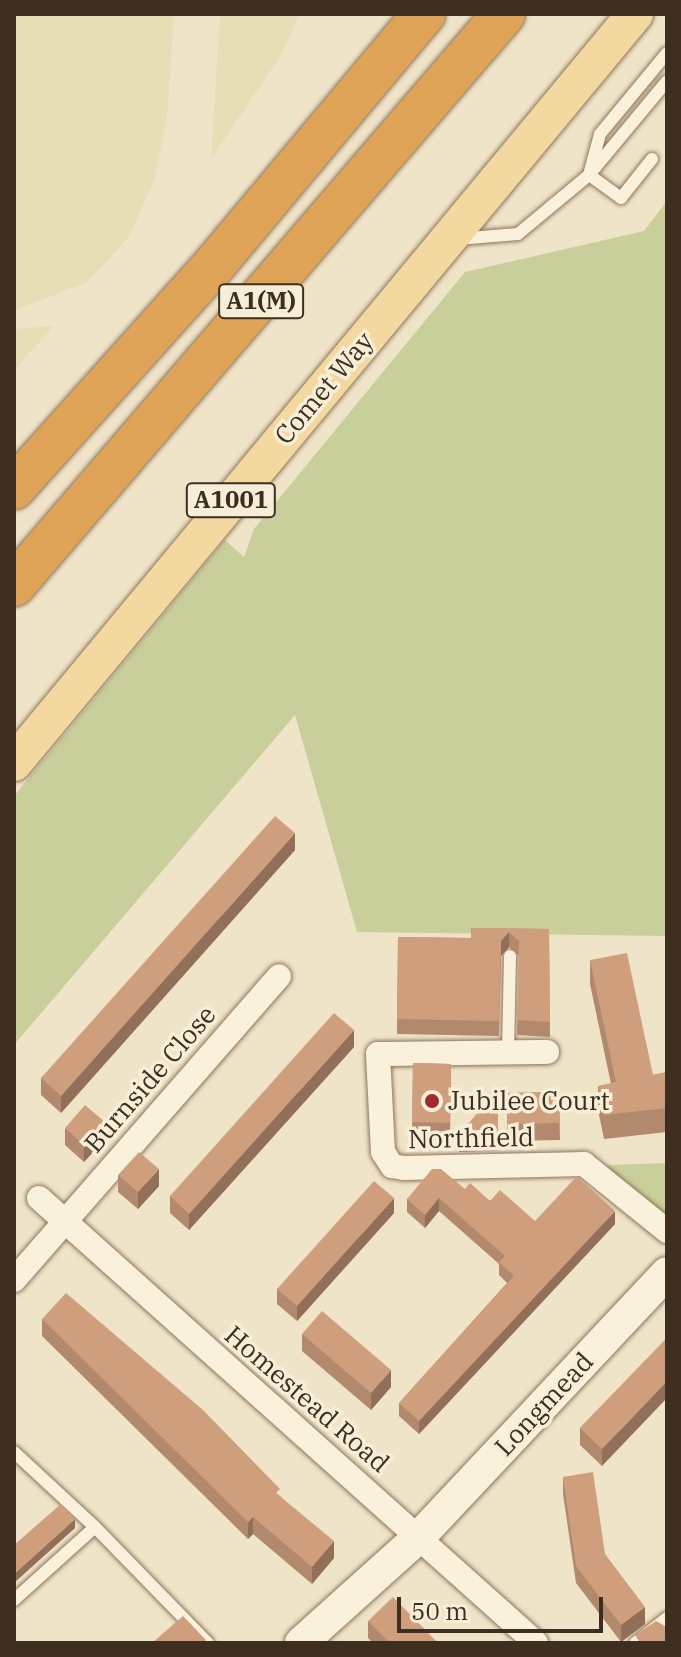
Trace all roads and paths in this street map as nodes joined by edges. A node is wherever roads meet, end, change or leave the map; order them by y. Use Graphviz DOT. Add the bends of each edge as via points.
graph roads {
  1 [pos="424,14"];
  2 [pos="504,14"];
  3 [pos="635,14"];
  4 [pos="667,53"];
  5 [pos="667,81"];
  6 [pos="652,159"];
  7 [pos="589,175"];
  8 [pos="449,239"];
  9 [pos="14,488"];
  10 [pos="14,585"];
  11 [pos="14,763"];
  12 [pos="510,956"];
  13 [pos="279,976"];
  14 [pos="508,1052"];
  15 [pos="547,1052"];
  16 [pos="39,1198"];
  17 [pos="63,1220"];
  18 [pos="667,1231"];
  19 [pos="667,1273"];
  20 [pos="14,1280"];
  21 [pos="14,1452"];
  22 [pos="95,1527"];
  23 [pos="421,1535"];
  24 [pos="14,1600"];
  25 [pos="667,1618"];
  26 [pos="208,1643"];
  27 [pos="301,1643"];
  28 [pos="536,1643"];
  29 [pos="635,1643"];
  1 -- 9 [label="highway, A1(M)" via="215,264"];
  2 -- 10 [label="highway, A1(M)"];
  3 -- 8 [label="main road, Comet Way / A1001"];
  4 -- 7 [label="lane" via="600,134"];
  5 -- 7 [label="lane"];
  6 -- 7 [label="lane" via="621,198"];
  7 -- 8 [label="lane" via="518,234"];
  8 -- 11 [label="main road, Comet Way / A1001"];
  12 -- 14 [label="lane"];
  13 -- 17 [label="street, Burnside Close"];
  14 -- 15 [label="street, Northfield"];
  14 -- 18 [label="street, Northfield" via="378,1054 383,1152 392,1166 584,1164"];
  16 -- 17 [label="street, Homestead Road"];
  17 -- 20 [label="street, Burnside Close"];
  17 -- 23 [label="street, Homestead Road"];
  19 -- 23 [label="street, Longmead"];
  21 -- 22 [label="lane"];
  22 -- 24 [label="lane"];
  22 -- 26 [label="lane"];
  23 -- 27 [label="street, Longmead"];
  23 -- 28 [label="street, Homestead Road"];
  25 -- 29 [label="lane"];
}
